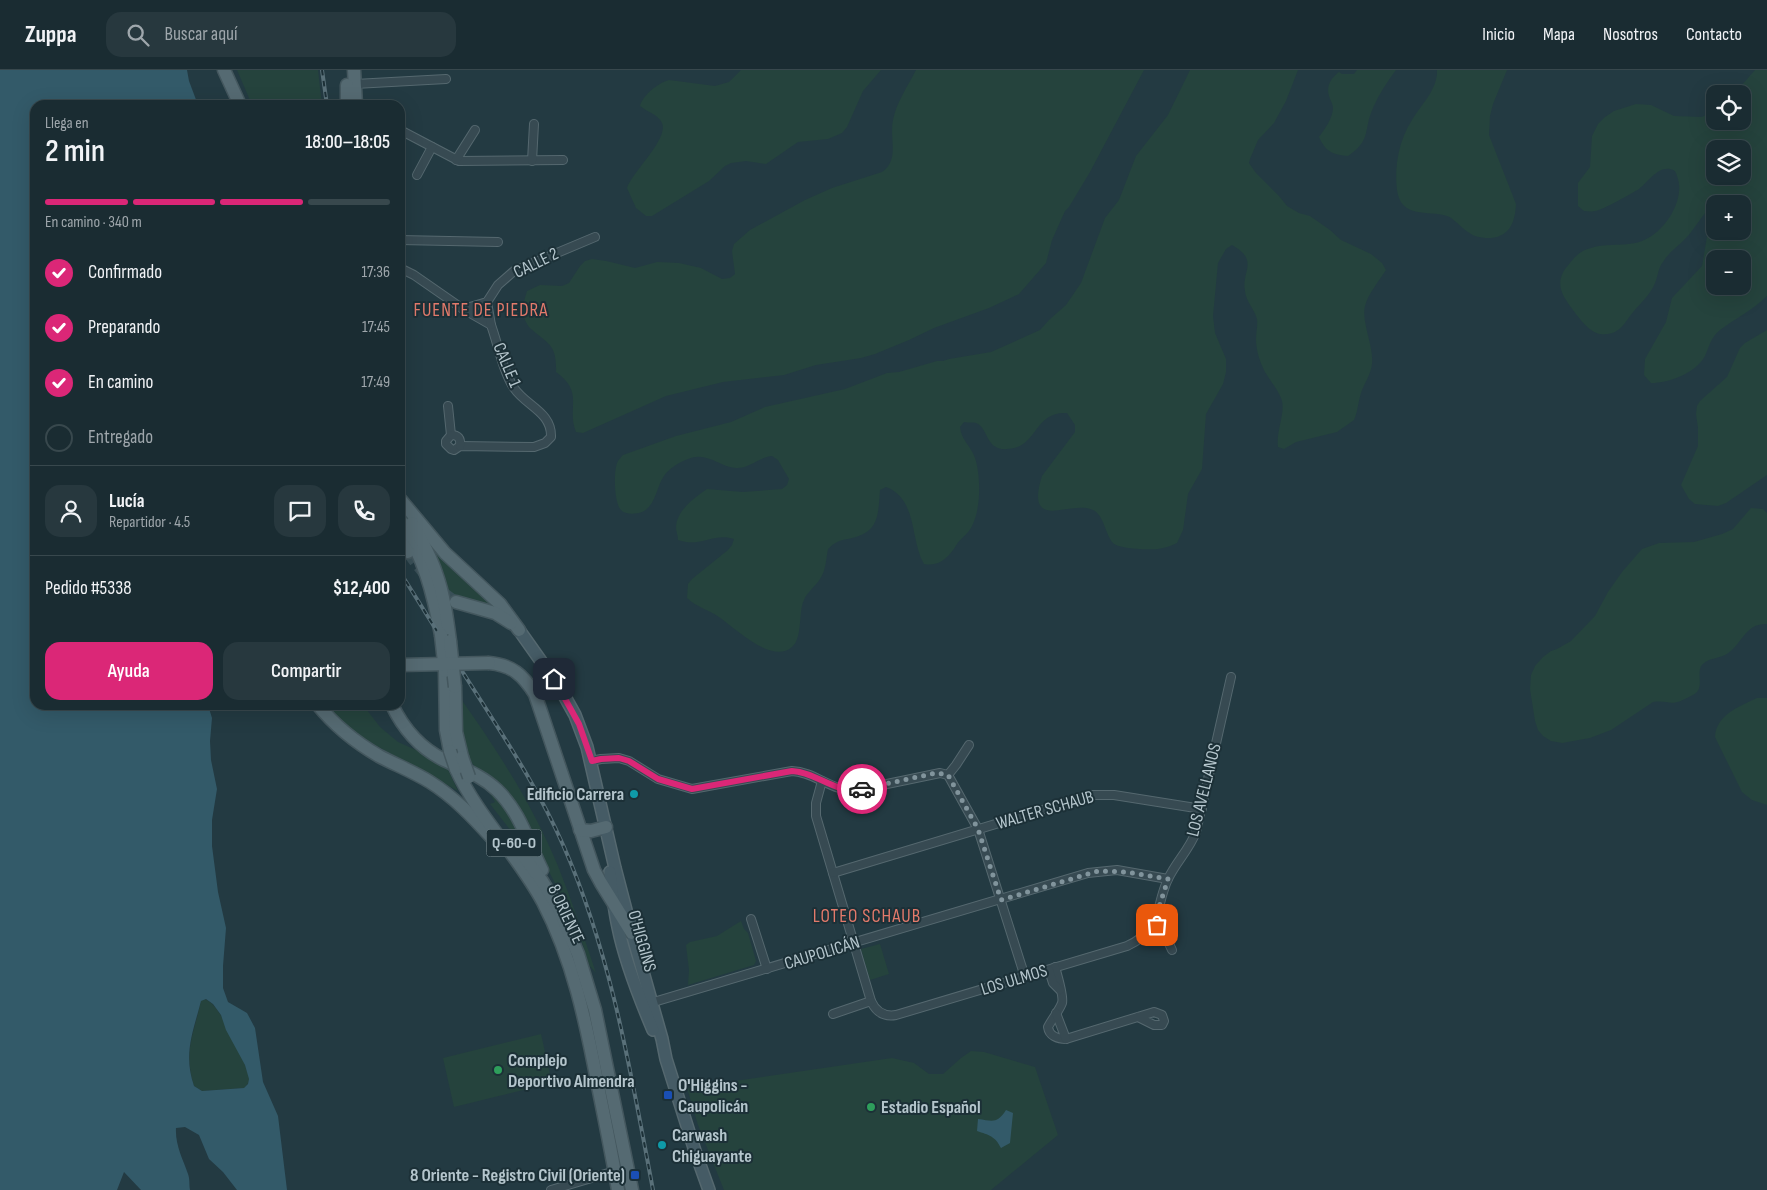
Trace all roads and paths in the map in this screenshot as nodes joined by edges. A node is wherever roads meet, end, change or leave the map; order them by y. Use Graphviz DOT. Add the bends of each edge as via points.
graph roads {
  1 [pos="347,70"];
  2 [pos="354,70"];
  3 [pos="224,71"];
  4 [pos="446,79"];
  5 [pos="355,84"];
  6 [pos="236,100"];
  7 [pos="347,100"];
  8 [pos="356,100"];
  9 [pos="534,124"];
  10 [pos="475,130"];
  11 [pos="405,133"];
  12 [pos="432,147"];
  13 [pos="456,160"];
  14 [pos="562,160"];
  15 [pos="532,161"];
  16 [pos="418,175"];
  17 [pos="595,237"];
  18 [pos="405,240"];
  19 [pos="498,242"];
  20 [pos="405,270"];
  21 [pos="487,302"];
  22 [pos="463,309"];
  23 [pos="491,325"];
  24 [pos="448,406"];
  25 [pos="450,435"];
  26 [pos="460,446"];
  27 [pos="405,507"];
  28 [pos="405,520"];
  29 [pos="410,538"];
  30 [pos="408,552"];
  31 [pos="495,598"];
  32 [pos="456,602"];
  33 [pos="484,611"];
  34 [pos="518,630"];
  35 [pos="446,638"];
  36 [pos="405,665"];
  37 [pos="1231,677"];
  38 [pos="323,710"];
  39 [pos="395,710"];
  40 [pos="969,744"];
  41 [pos="592,761"];
  42 [pos="948,775"];
  43 [pos="822,781"];
  44 [pos="1202,809"];
  45 [pos="606,828"];
  46 [pos="978,829"];
  47 [pos="580,830"];
  48 [pos="525,873"];
  49 [pos="833,873"];
  50 [pos="1168,879"];
  51 [pos="1001,900"];
  52 [pos="614,905"];
  53 [pos="559,909"];
  54 [pos="751,919"];
  55 [pos="1154,923"];
  56 [pos="632,933"];
  57 [pos="854,943"];
  58 [pos="1172,950"];
  59 [pos="1052,968"];
  60 [pos="767,969"];
  61 [pos="1025,977"];
  62 [pos="871,1001"];
  63 [pos="647,1004"];
  64 [pos="1056,1013"];
  65 [pos="833,1014"];
  66 [pos="1138,1017"];
  67 [pos="1066,1039"];
  68 [pos="615,1171"];
  69 [pos="551,1190"];
  70 [pos="618,1190"];
  71 [pos="632,1190"];
  72 [pos="709,1190"];
  1 -- 7 [label="main road"];
  2 -- 5 [label="main road"];
  3 -- 6 [label="main road"];
  4 -- 5 [label="street"];
  5 -- 8 [label="main road"];
  9 -- 15 [label="street"];
  10 -- 13 [label="street"];
  11 -- 12 [label="street"];
  12 -- 13 [label="street"];
  12 -- 16 [label="street"];
  13 -- 15 [label="street"];
  14 -- 15 [label="street"];
  17 -- 21 [label="street, CALLE 2" via="514,271 498,285"];
  18 -- 19 [label="street"];
  20 -- 22 [label="street, CALLE 1"];
  21 -- 22 [label="street"];
  21 -- 23 [label="street"];
  22 -- 23 [label="street, CALLE 1"];
  23 -- 26 [label="street, CALLE 1" via="510,380 520,396 540,410 551,437 534,447"];
  24 -- 25 [label="street"];
  25 -- 26 [label="street" via="459,437"];
  25 -- 26 [label="street" via="446,441 448,447 454,450"];
  27 -- 31 [label="main road" via="445,553"];
  28 -- 29 [label="main road, Q-60-O"];
  29 -- 30 [label="main road"];
  29 -- 35 [label="main road, Q-60-O" via="424,566"];
  31 -- 33 [label="main road" via="492,606"];
  31 -- 34 [label="main road"];
  32 -- 33 [label="main road"];
  33 -- 34 [label="main road" via="503,617"];
  34 -- 41 [label="main road, O'HIGGINS" via="568,702"];
  35 -- 48 [label="main road, 8 ORIENTE / Q-60-O, bridge" via="446,730 456,769 468,792"];
  35 -- 53 [label="main road, 8 ORIENTE / Q-60-O, bridge" via="455,694 456,732 469,777"];
  36 -- 47 [label="main road, bridge" via="501,664 513,669 526,681 535,694"];
  37 -- 44 [label="street, LOS AVELLANOS"];
  38 -- 48 [label="main road" via="354,740 423,778 455,801"];
  39 -- 53 [label="main road" via="421,745 443,760 477,775 506,799 522,824"];
  40 -- 42 [label="street"];
  41 -- 43 [label="street" via="619,758 658,779 692,789 792,771 803,772"];
  41 -- 45 [label="main road, O'HIGGINS"];
  42 -- 43 [label="street" via="936,773 853,790 843,790"];
  42 -- 46 [label="street"];
  43 -- 49 [label="street" via="816,812"];
  44 -- 46 [label="street, WALTER SCHAUB" via="1114,795 1092,795"];
  44 -- 50 [label="street, LOS AVELLANOS" via="1190,847"];
  45 -- 47 [label="main road"];
  45 -- 52 [label="main road, O'HIGGINS"];
  45 -- 56 [label="main road, O'HIGGINS"];
  46 -- 49 [label="street, WALTER SCHAUB"];
  46 -- 51 [label="street"];
  47 -- 52 [label="main road" via="597,877"];
  48 -- 68 [label="main road, 8 ORIENTE / Q-60-O" via="552,920 573,975 587,1028"];
  49 -- 57 [label="street"];
  50 -- 51 [label="street, CAUPOLICÁN" via="1098,871"];
  50 -- 55 [label="street, LOS AVELLANOS"];
  51 -- 57 [label="street, CAUPOLICÁN"];
  51 -- 61 [label="street"];
  52 -- 56 [label="main road"];
  52 -- 63 [label="main road, O'HIGGINS" via="620,936"];
  53 -- 71 [label="main road, 8 ORIENTE / Q-60-O" via="592,999"];
  54 -- 60 [label="street"];
  55 -- 58 [label="street"];
  55 -- 59 [label="street, LOS ULMOS" via="1142,937 1127,946"];
  56 -- 63 [label="main road, O'HIGGINS"];
  57 -- 60 [label="street, CAUPOLICÁN"];
  57 -- 62 [label="street"];
  59 -- 61 [label="street, LOS ULMOS"];
  59 -- 64 [label="street" via="1053,983 1060,990 1062,1002"];
  60 -- 63 [label="street, CAUPOLICÁN"];
  61 -- 62 [label="street, LOS ULMOS" via="896,1015 883,1014"];
  62 -- 65 [label="street"];
  63 -- 72 [label="main road, O'HIGGINS" via="662,1039"];
  64 -- 67 [label="street"];
  64 -- 67 [label="street" via="1048,1030 1058,1038"];
  66 -- 67 [label="street"];
  68 -- 69 [label="street"];
  68 -- 70 [label="main road, 8 ORIENTE / Q-60-O"];
}
